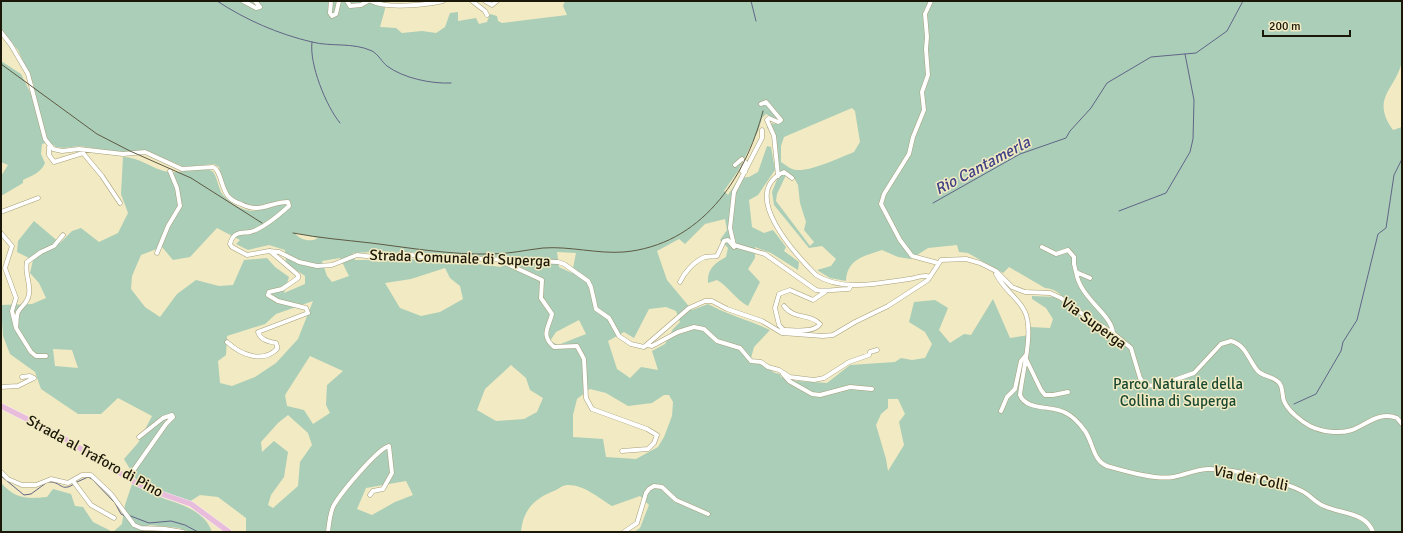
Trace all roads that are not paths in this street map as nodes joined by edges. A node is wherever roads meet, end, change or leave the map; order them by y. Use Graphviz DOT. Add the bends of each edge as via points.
graph roads {
  1 [pos="243,1"];
  2 [pos="255,1"];
  3 [pos="331,1"];
  4 [pos="339,1"];
  5 [pos="347,1"];
  6 [pos="370,1"];
  7 [pos="443,1"];
  8 [pos="472,1"];
  9 [pos="485,1"];
  10 [pos="497,1"];
  11 [pos="931,1"];
  12 [pos="487,15"];
  13 [pos="1,32"];
  14 [pos="761,104"];
  15 [pos="762,130"];
  16 [pos="49,146"];
  17 [pos="167,161"];
  18 [pos="735,165"];
  19 [pos="169,166"];
  20 [pos="170,171"];
  21 [pos="745,172"];
  22 [pos="777,173"];
  23 [pos="792,178"];
  24 [pos="38,198"];
  25 [pos="120,203"];
  26 [pos="1,212"];
  27 [pos="1,233"];
  28 [pos="63,234"];
  29 [pos="737,246"];
  30 [pos="1042,247"];
  31 [pos="269,251"];
  32 [pos="157,253"];
  33 [pos="499,260"];
  34 [pos="938,263"];
  35 [pos="996,271"];
  36 [pos="1076,272"];
  37 [pos="930,277"];
  38 [pos="1090,278"];
  39 [pos="680,282"];
  40 [pos="851,284"];
  41 [pos="826,292"];
  42 [pos="784,306"];
  43 [pos="16,328"];
  44 [pos="785,332"];
  45 [pos="1113,333"];
  46 [pos="227,342"];
  47 [pos="648,345"];
  48 [pos="877,350"];
  49 [pos="46,356"];
  50 [pos="1026,356"];
  51 [pos="779,370"];
  52 [pos="22,377"];
  53 [pos="1,387"];
  54 [pos="872,389"];
  55 [pos="1068,392"];
  56 [pos="1,406"];
  57 [pos="1001,411"];
  58 [pos="1402,424"];
  59 [pos="139,437"];
  60 [pos="622,451"];
  61 [pos="1,472"];
  62 [pos="128,478"];
  63 [pos="74,482"];
  64 [pos="370,495"];
  65 [pos="708,514"];
  66 [pos="114,518"];
  67 [pos="183,532"];
  68 [pos="229,532"];
  69 [pos="328,532"];
  70 [pos="624,532"];
  71 [pos="1373,532"];
  1 -- 2 [label="street" via="256,8 260,7"];
  3 -- 4 [label="street" via="332,16 336,14"];
  5 -- 6 [label="street" via="350,6"];
  6 -- 7 [label="street" via="380,5 424,6"];
  8 -- 12 [label="street"];
  9 -- 10 [label="street" via="492,5"];
  11 -- 34 [label="street" via="924,14 928,75 922,92 924,110 909,154 884,194 881,204 900,240 912,256"];
  13 -- 16 [label="street" via="12,45 28,74 42,130"];
  14 -- 22 [label="street" via="768,104 781,120 767,120 774,136"];
  15 -- 21 [label="street" via="762,138"];
  16 -- 17 [label="street, Strada Comunale di Superga" via="62,152 79,149 123,154 145,152"];
  16 -- 25 [label="street" via="49,155 54,162 83,153"];
  17 -- 19 [label="street"];
  17 -- 31 [label="street, Strada Comunale di Superga" via="184,169 215,168 227,195 248,208 257,209 288,202 289,206 284,210 260,227 237,234 230,244 246,255"];
  18 -- 21 [label="street" via="744,161 742,171"];
  20 -- 32 [label="street" via="177,188 180,206"];
  21 -- 29 [label="street" via="734,192 730,228 732,239"];
  22 -- 23 [label="street" via="786,172"];
  22 -- 40 [label="street" via="767,190 766,197 779,231 816,275 836,284"];
  24 -- 26 [label="street"];
  27 -- 43 [label="street" via="12,246 5,268 16,298 12,311"];
  28 -- 43 [label="street" via="54,246 28,262 28,302 19,310"];
  29 -- 39 [label="street" via="732,246 727,239 718,256 708,256 700,260 686,272"];
  29 -- 41 [label="street" via="765,254 816,290"];
  30 -- 36 [label="street" via="1056,254 1068,250 1074,257"];
  31 -- 33 [label="street, Strada Comunale di Superga" via="322,267 360,255 387,258 405,254 430,258"];
  31 -- 46 [label="street" via="295,272 298,278 282,289 269,292 268,295 278,301 306,308 308,313 258,332 265,340 276,344 277,349 270,354 244,354"];
  33 -- 47 [label="street, Strada Comunale di Superga" via="564,264 588,282 596,309 609,318 619,336 636,346"];
  33 -- 60 [label="street" via="542,280 542,298 552,314 546,330 548,340 554,347 577,346 584,359 586,398 592,409 657,435 648,449"];
  34 -- 35 [label="street, Via Superga" via="944,259 966,259"];
  34 -- 37 [label="street"];
  35 -- 45 [label="street, Via Superga" via="1012,287 1019,290 1054,294"];
  35 -- 50 [label="street, Via dei Colli" via="1006,291 1024,309 1028,318"];
  36 -- 38 [label="street"];
  36 -- 45 [label="street" via="1086,296 1107,319"];
  37 -- 40 [label="street"];
  37 -- 44 [label="street" via="888,306 833,335"];
  40 -- 41 [label="street" via="848,289"];
  41 -- 44 [label="street" via="813,300 790,290 779,294 775,308 779,325"];
  42 -- 44 [label="street" via="789,312 815,319 820,324 807,330"];
  43 -- 49 [label="street" via="31,352 36,356"];
  44 -- 47 [label="street" via="777,331 757,319 706,300 689,308"];
  45 -- 58 [label="street, Via Superga" via="1130,348 1140,378 1149,387 1194,374 1221,344 1231,341 1242,346 1257,371 1281,385 1284,402 1290,411 1308,425 1321,431 1350,430 1384,416 1397,418"];
  47 -- 51 [label="street" via="652,346 678,332 694,327 704,329 717,340 740,348 751,361 761,362"];
  48 -- 51 [label="street" via="849,362 824,378 814,380 790,377"];
  50 -- 55 [label="street, Via dei Colli" via="1045,395"];
  50 -- 57 [label="street, Via dei Colli" via="1021,361 1015,389 1007,397"];
  50 -- 71 [label="street, Via dei Colli" via="1020,390 1021,399 1029,405 1053,407 1066,412 1086,432 1096,457 1106,465 1165,478 1200,470 1218,469 1283,483 1304,492 1324,506 1361,518 1371,526"];
  51 -- 54 [label="street" via="789,381 812,394 820,395 843,388"];
  52 -- 53 [label="street" via="34,378 18,386"];
  56 -- 62 [label="main road, Strada al Traforo di Pino" via="57,434"];
  59 -- 62 [label="street" via="163,418 172,415"];
  61 -- 63 [label="street" via="17,483 28,486 51,479"];
  62 -- 68 [label="main road, Strada al Traforo di Pino" via="159,494 190,504"];
  63 -- 66 [label="street" via="91,505"];
  63 -- 67 [label="street" via="82,475 95,477 134,525"];
  64 -- 69 [label="street" via="373,491 383,489 391,477 389,446 346,486 334,506"];
  65 -- 70 [label="street" via="672,498 662,487 654,486 646,493 637,523"];
}
